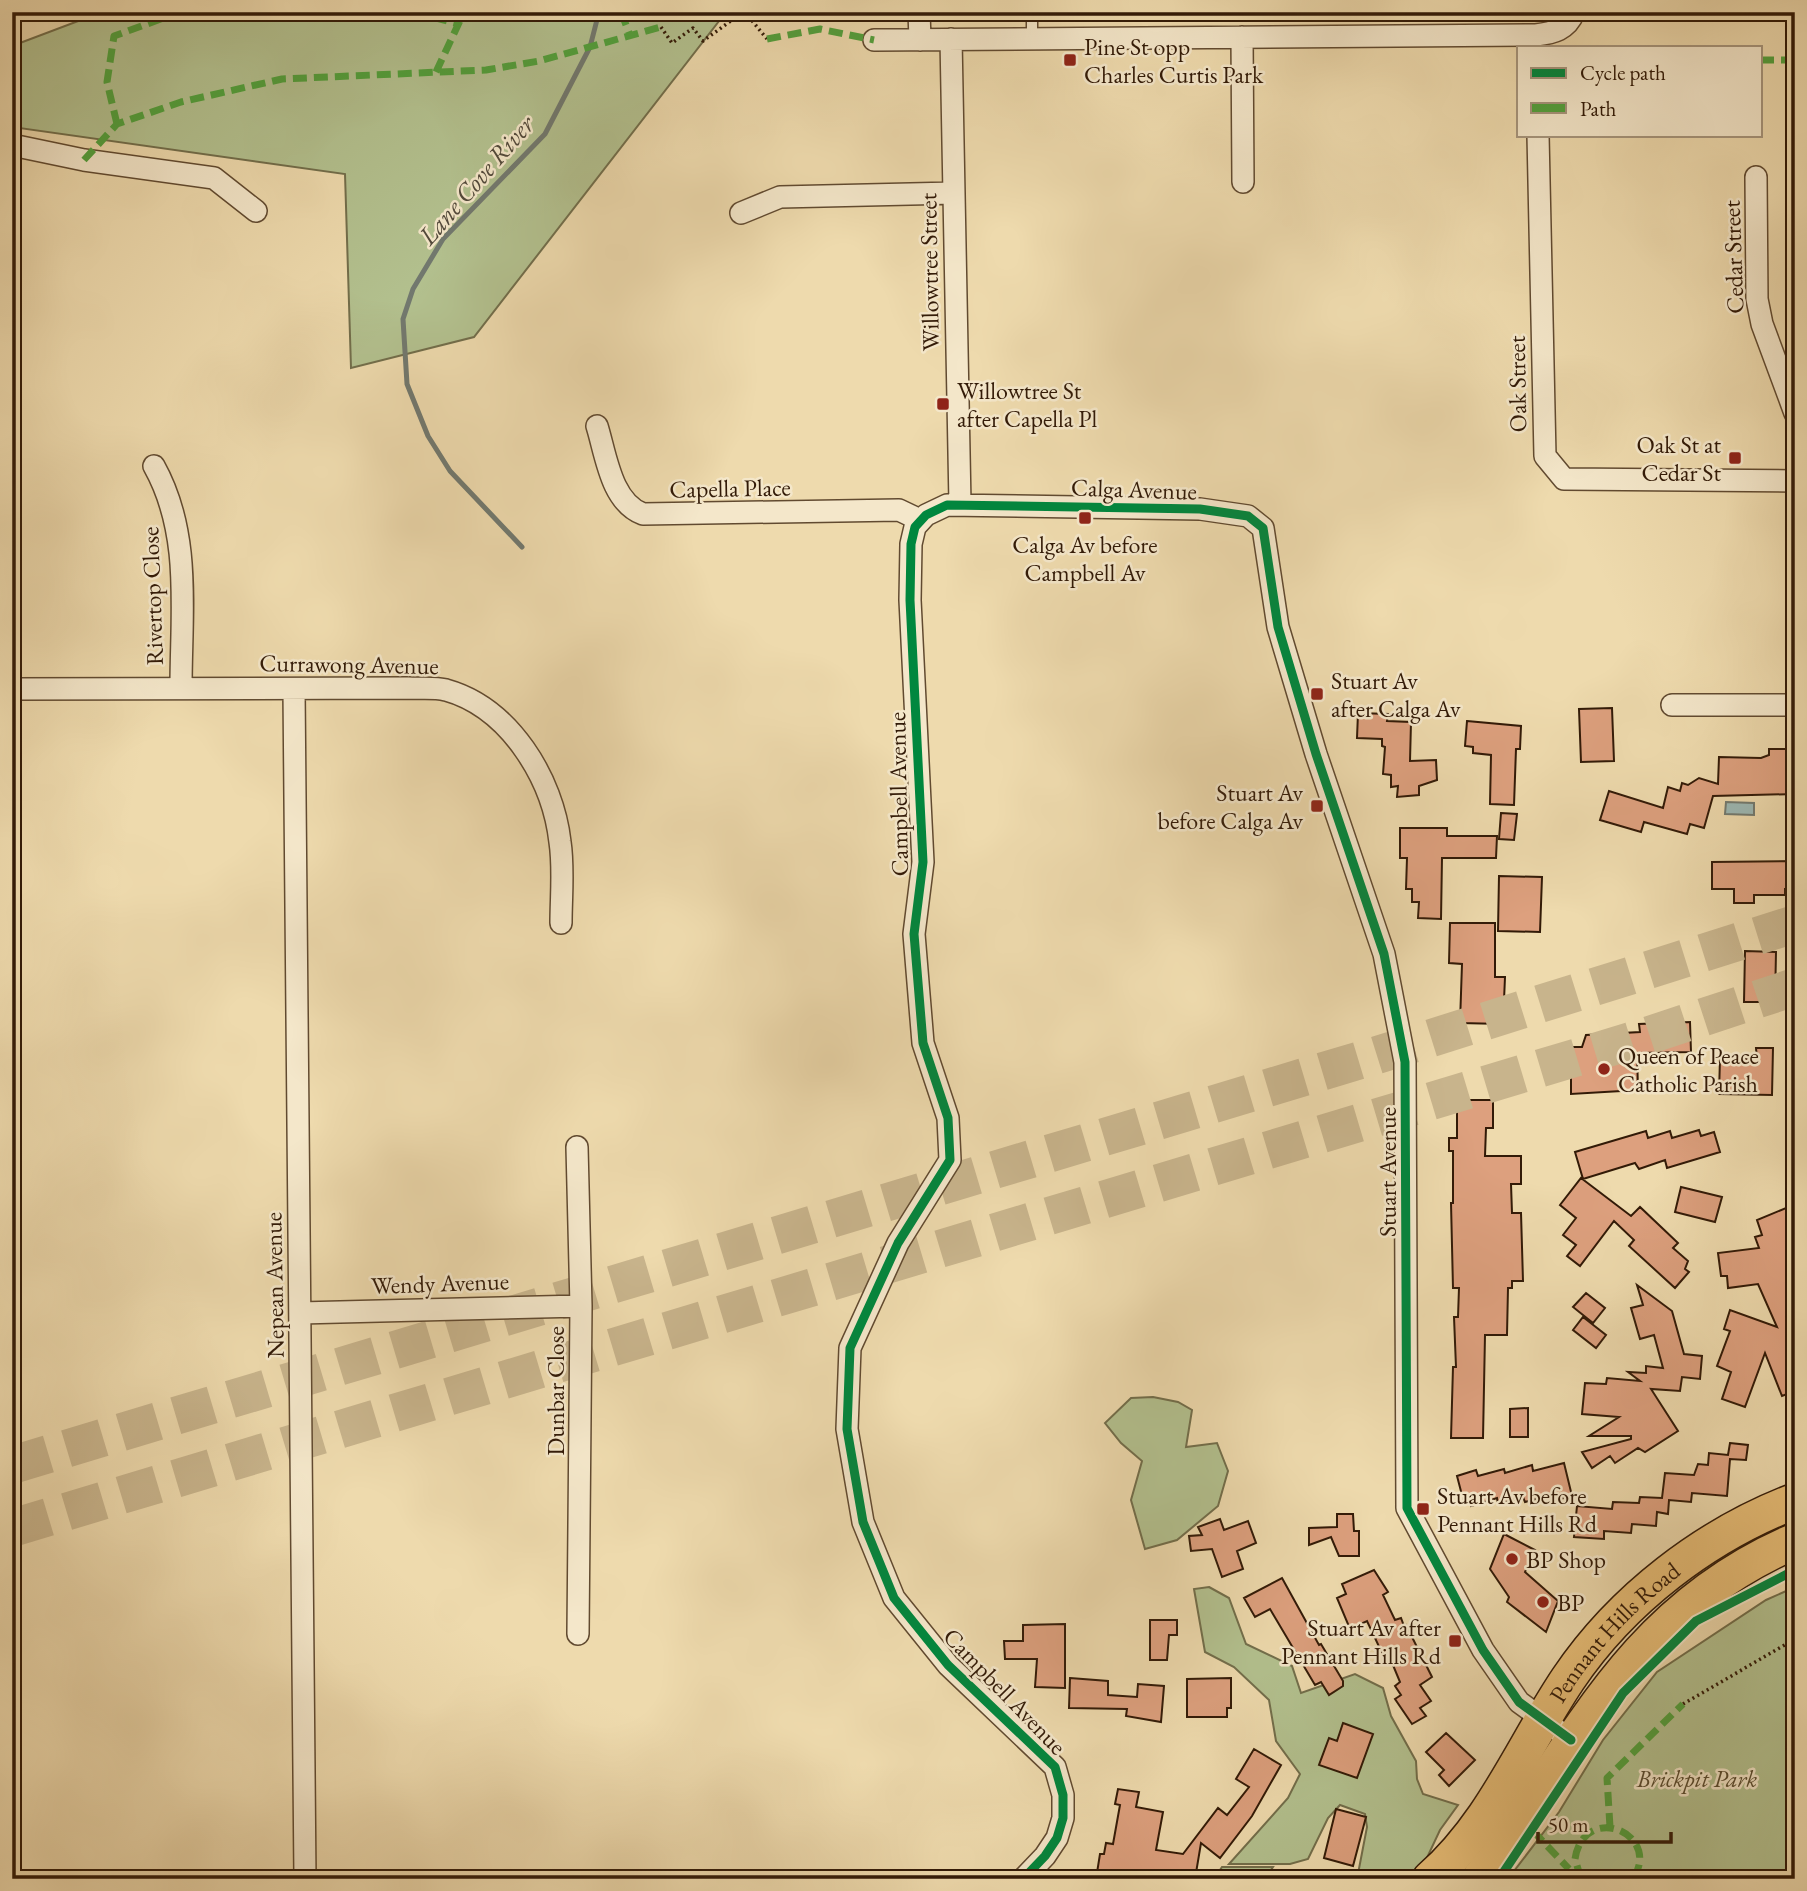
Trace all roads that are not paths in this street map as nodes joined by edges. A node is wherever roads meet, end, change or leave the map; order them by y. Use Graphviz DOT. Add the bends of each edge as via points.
graph roads {
  1 [pos="919,12"];
  2 [pos="1032,12"];
  3 [pos="1572,18"];
  4 [pos="1242,37"];
  5 [pos="951,39"];
  6 [pos="1032,39"];
  7 [pos="874,40"];
  8 [pos="920,40"];
  9 [pos="1536,41"];
  10 [pos="1538,136"];
  11 [pos="12,145"];
  12 [pos="1756,177"];
  13 [pos="1243,182"];
  14 [pos="954,193"];
  15 [pos="256,211"];
  16 [pos="741,213"];
  17 [pos="1795,413"];
  18 [pos="597,426"];
  19 [pos="154,466"];
  20 [pos="1795,481"];
  21 [pos="960,504"];
  22 [pos="920,520"];
  23 [pos="1269,566"];
  24 [pos="181,687"];
  25 [pos="12,689"];
  26 [pos="293,690"];
  27 [pos="1672,705"];
  28 [pos="1795,705"];
  29 [pos="561,923"];
  30 [pos="577,1147"];
  31 [pos="581,1306"];
  32 [pos="300,1313"];
  33 [pos="1795,1501"];
  34 [pos="1795,1541"];
  35 [pos="579,1634"];
  36 [pos="1557,1730"];
  37 [pos="305,1879"];
  38 [pos="1023,1879"];
  39 [pos="1430,1879"];
  40 [pos="1479,1879"];
  1 -- 8 [label="street"];
  2 -- 6 [label="lane"];
  3 -- 9 [label="street"];
  4 -- 6 [label="street"];
  4 -- 9 [label="street"];
  4 -- 13 [label="street"];
  5 -- 6 [label="street"];
  5 -- 8 [label="street"];
  5 -- 14 [label="street, Willowtree Street"];
  7 -- 8 [label="street"];
  10 -- 20 [label="street, Oak Street" via="1545,456 1563,479"];
  11 -- 15 [label="street" via="214,178"];
  12 -- 17 [label="street, Cedar Street" via="1757,299"];
  14 -- 16 [label="street" via="780,197"];
  14 -- 21 [label="street, Willowtree Street"];
  18 -- 22 [label="street, Capella Place" via="619,493 643,514 899,510"];
  19 -- 24 [label="street, Rivertop Close" via="172,501 180,534"];
  21 -- 22 [label="street" via="936,509"];
  21 -- 23 [label="street, Calga Avenue" via="1200,509 1248,516 1266,534"];
  22 -- 38 [label="street, Campbell Avenue" via="911,544 910,600 923,862 914,934 923,1043 948,1118 950,1160 898,1243 850,1348 847,1429 863,1522 894,1598 948,1665 1055,1767 1063,1795 1063,1818 1045,1857"];
  23 -- 36 [label="street, Stuart Avenue" via="1278,627 1295,686 1384,954 1405,1062 1407,1508 1483,1650 1519,1702"];
  24 -- 25 [label="street, Currawong Avenue"];
  24 -- 26 [label="street, Currawong Avenue"];
  26 -- 29 [label="street, Currawong Avenue" via="443,689 485,709 506,726 538,775 556,821 561,844"];
  26 -- 32 [label="street, Nepean Avenue"];
  27 -- 28 [label="street"];
  30 -- 31 [label="street, Dunbar Close"];
  31 -- 32 [label="street, Wendy Avenue"];
  31 -- 35 [label="street, Dunbar Close"];
  32 -- 37 [label="street, Nepean Avenue"];
  33 -- 36 [label="highway, Pennant Hills Road" via="1714,1539 1635,1603 1583,1660"];
  34 -- 36 [label="highway, Pennant Hills Road" via="1737,1571 1660,1630"];
  36 -- 39 [label="highway, Pennant Hills Road"];
  36 -- 40 [label="highway, Pennant Hills Road" via="1512,1835"];
}
